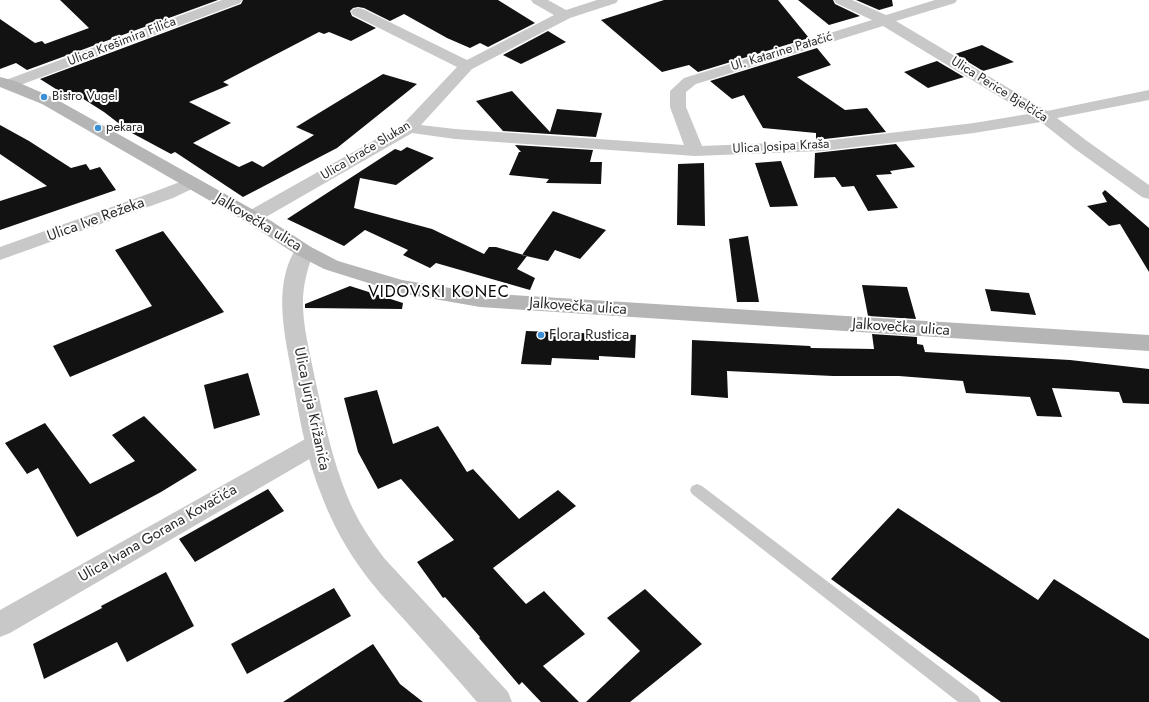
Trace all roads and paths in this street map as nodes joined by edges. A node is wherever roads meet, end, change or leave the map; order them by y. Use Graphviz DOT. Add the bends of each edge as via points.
graph roads {
  1 [pos="235,0"];
  2 [pos="538,0"];
  3 [pos="611,0"];
  4 [pos="841,0"];
  5 [pos="950,0"];
  6 [pos="358,12"];
  7 [pos="565,15"];
  8 [pos="884,20"];
  9 [pos="467,66"];
  10 [pos="5,83"];
  11 [pos="1149,95"];
  12 [pos="1044,116"];
  13 [pos="409,128"];
  14 [pos="695,151"];
  15 [pos="190,183"];
  16 [pos="1149,193"];
  17 [pos="252,217"];
  18 [pos="304,251"];
  19 [pos="0,254"];
  20 [pos="1149,343"];
  21 [pos="316,444"];
  22 [pos="697,490"];
  23 [pos="0,624"];
  24 [pos="497,702"];
  25 [pos="972,702"];
  1 -- 10 [label="street, Ulica Krešimira Filića"];
  2 -- 7 [label="street"];
  3 -- 7 [label="street, Ulica braće Slukan"];
  4 -- 8 [label="street, Ulica Perice Bjelčića"];
  5 -- 8 [label="street, Ul. Katarine Patačić"];
  6 -- 9 [label="street"];
  7 -- 9 [label="street, Ulica braće Slukan"];
  8 -- 12 [label="street, Ulica Perice Bjelčića"];
  8 -- 14 [label="street, Ul. Katarine Patačić" via="690,81 678,91 678,107"];
  9 -- 13 [label="street, Ulica braće Slukan"];
  10 -- 15 [label="main road, Jalkovečka ulica" via="48,101"];
  11 -- 12 [label="street, Ulica Josipa Kraša"];
  12 -- 14 [label="street, Ulica Josipa Kraša" via="974,128 822,146"];
  12 -- 16 [label="street, Ulica Perice Bjelčića"];
  13 -- 14 [label="street, Ulica Josipa Kraša" via="487,137"];
  13 -- 17 [label="street, Ulica braće Slukan"];
  15 -- 17 [label="main road, Jalkovečka ulica"];
  15 -- 19 [label="street, Ulica Ive Režeka" via="159,197"];
  17 -- 18 [label="main road, Jalkovečka ulica"];
  18 -- 20 [label="main road, Jalkovečka ulica" via="331,265 400,286 480,300"];
  18 -- 21 [label="street, Ulica Jurja Križanića" via="293,284 293,324"];
  21 -- 23 [label="street, Ulica Ivana Gorana Kovačića"];
  21 -- 24 [label="street, Ulica Jurja Križanića" via="335,501 358,545"];
  22 -- 25 [label="lane"];
}
